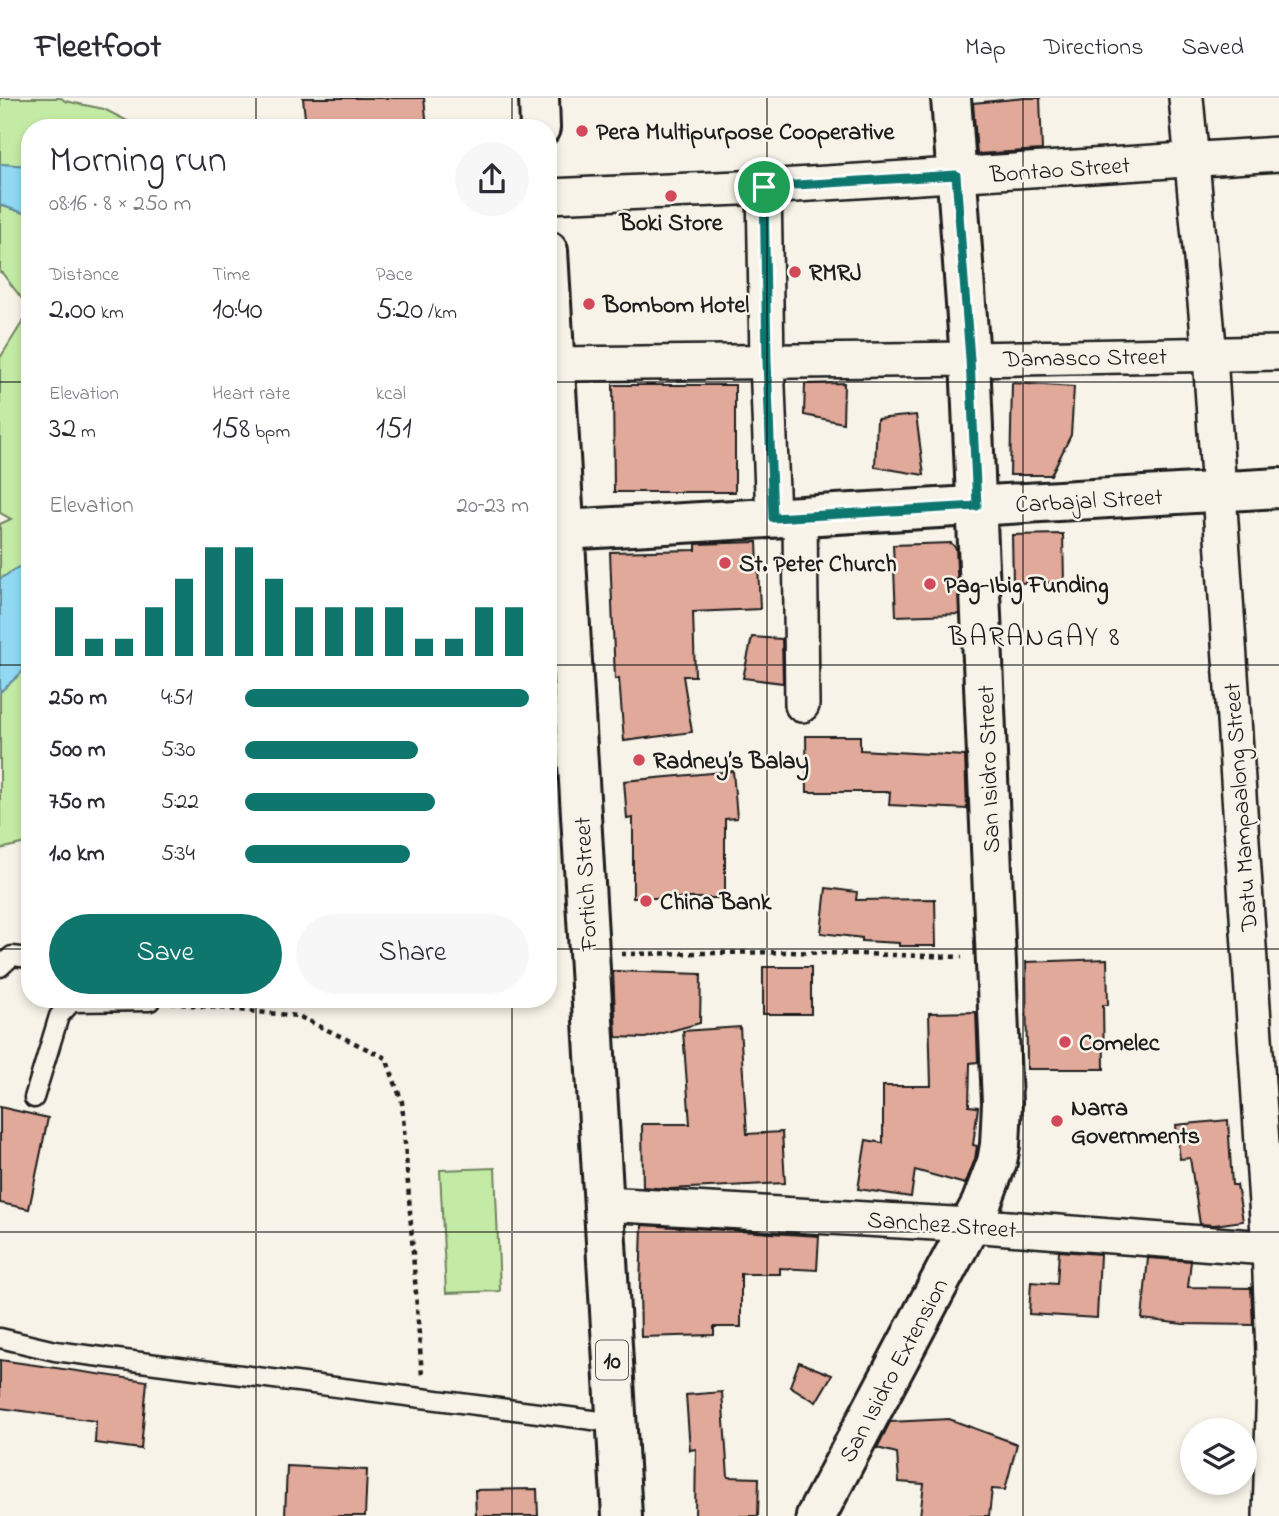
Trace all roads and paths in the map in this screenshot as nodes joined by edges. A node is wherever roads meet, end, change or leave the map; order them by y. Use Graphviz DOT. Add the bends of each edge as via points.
graph roads {
  1 [pos="538,98"];
  2 [pos="951,98"];
  3 [pos="1186,98"];
  4 [pos="539,119"];
  5 [pos="1279,155"];
  6 [pos="1192,160"];
  7 [pos="956,175"];
  8 [pos="764,187"];
  9 [pos="557,196"];
  10 [pos="1279,353"];
  11 [pos="1210,355"];
  12 [pos="970,359"];
  13 [pos="767,361"];
  14 [pos="557,364"];
  15 [pos="557,414"];
  16 [pos="1279,488"];
  17 [pos="1219,492"];
  18 [pos="977,506"];
  19 [pos="787,517"];
  20 [pos="564,530"];
  21 [pos="802,705"];
  22 [pos="589,954"];
  23 [pos="21,958"];
  24 [pos="996,958"];
  25 [pos="0,967"];
  26 [pos="65,1008"];
  27 [pos="219,1008"];
  28 [pos="34,1098"];
  29 [pos="604,1204"];
  30 [pos="970,1225"];
  31 [pos="1274,1249"];
  32 [pos="0,1338"];
  33 [pos="423,1398"];
  34 [pos="616,1423"];
  35 [pos="622,1516"];
  36 [pos="816,1516"];
  37 [pos="1270,1516"];
  1 -- 4 [label="main road"];
  2 -- 7 [label="main road, San Isidro Street"];
  3 -- 6 [label="street, Datu Mampaalong Street"];
  5 -- 6 [label="street, Bontao Street"];
  6 -- 7 [label="street, Bontao Street"];
  6 -- 11 [label="street, Datu Mampaalong Street"];
  7 -- 8 [label="street, Bontao Street"];
  7 -- 12 [label="main road, San Isidro Street"];
  8 -- 9 [label="street, Bontao Street"];
  8 -- 13 [label="street"];
  10 -- 11 [label="street, Damasco Street"];
  11 -- 12 [label="street, Damasco Street"];
  11 -- 17 [label="street, Datu Mampaalong Street"];
  12 -- 13 [label="street, Damasco Street"];
  12 -- 18 [label="main road, San Isidro Street"];
  13 -- 14 [label="street, Damasco Street"];
  13 -- 19 [label="street"];
  15 -- 20 [label="main road, Fortich Street / 10"];
  16 -- 17 [label="main road, Carbajal Street"];
  17 -- 18 [label="main road, Carbajal Street"];
  17 -- 31 [label="street, Datu Mampaalong Street"];
  18 -- 19 [label="main road, Carbajal Street"];
  18 -- 24 [label="main road, San Isidro Street"];
  19 -- 20 [label="main road, Carbajal Street"];
  19 -- 21 [label="street"];
  20 -- 22 [label="main road, Fortich Street / 10"];
  22 -- 24 [label="path" via="790,952"];
  22 -- 29 [label="main road, Fortich Street / 10"];
  23 -- 25 [label="lane" via="12,957"];
  24 -- 30 [label="main road, San Isidro Street" via="1000,1145 992,1180"];
  26 -- 28 [label="lane"];
  27 -- 33 [label="path" via="298,1016 386,1058 402,1102"];
  29 -- 30 [label="street, Sanchez Street"];
  29 -- 34 [label="main road, Fortich Street / 10"];
  30 -- 31 [label="street, Sanchez Street"];
  30 -- 36 [label="main road, San Isidro Extension"];
  31 -- 37 [label="street, Datu Mampaalong Street"];
  32 -- 33 [label="lane" via="55,1351"];
  33 -- 34 [label="lane"];
  34 -- 35 [label="main road, Fortich Street / 10"];
}
